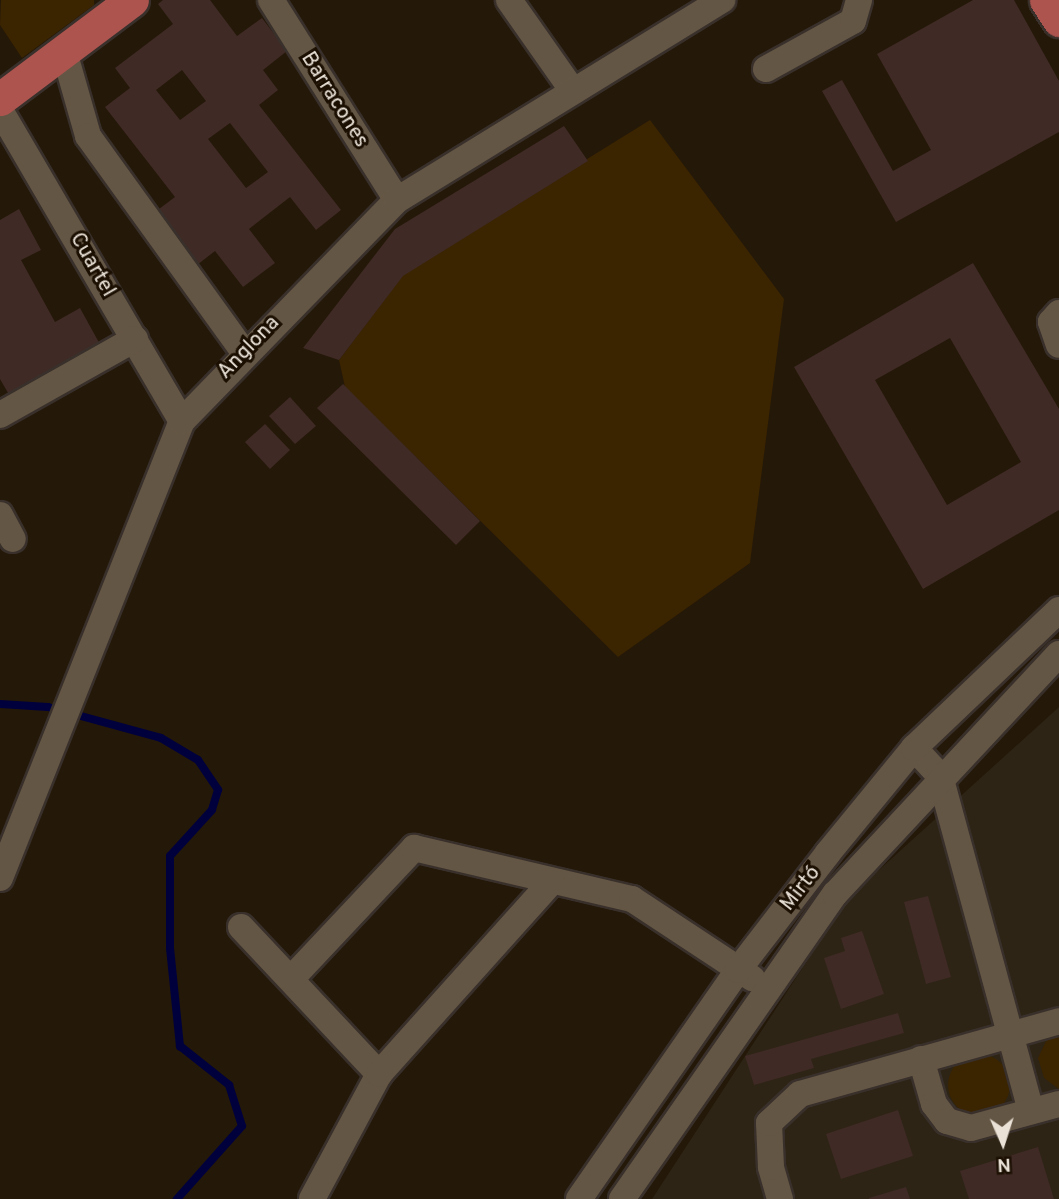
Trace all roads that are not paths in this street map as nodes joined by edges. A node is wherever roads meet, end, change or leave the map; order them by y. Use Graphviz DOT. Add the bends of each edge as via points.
graph roads {
  1 [pos="132,0"];
  2 [pos="271,0"];
  3 [pos="509,0"];
  4 [pos="722,0"];
  5 [pos="859,0"];
  6 [pos="1046,0"];
  7 [pos="1059,20"];
  8 [pos="65,55"];
  9 [pos="766,69"];
  10 [pos="573,91"];
  11 [pos="0,99"];
  12 [pos="0,110"];
  13 [pos="397,200"];
  14 [pos="1059,313"];
  15 [pos="135,339"];
  16 [pos="1059,345"];
  17 [pos="244,352"];
  18 [pos="0,415"];
  19 [pos="183,421"];
  20 [pos="0,515"];
  21 [pos="13,539"];
  22 [pos="1059,610"];
  23 [pos="1059,654"];
  24 [pos="914,748"];
  25 [pos="940,776"];
  26 [pos="0,878"];
  27 [pos="552,881"];
  28 [pos="241,927"];
  29 [pos="738,970"];
  30 [pos="291,979"];
  31 [pos="768,988"];
  32 [pos="1059,1021"];
  33 [pos="1010,1034"];
  34 [pos="921,1059"];
  35 [pos="379,1074"];
  36 [pos="1059,1104"];
  37 [pos="1031,1111"];
  38 [pos="312,1199"];
  39 [pos="579,1199"];
  40 [pos="622,1199"];
  41 [pos="780,1199"];
  1 -- 8 [label="main road"];
  2 -- 13 [label="street, Barracones"];
  3 -- 10 [label="street"];
  4 -- 10 [label="street, Anglona"];
  5 -- 9 [label="street" via="853,21"];
  6 -- 7 [label="main road"];
  8 -- 11 [label="main road"];
  8 -- 17 [label="street" via="88,136"];
  10 -- 13 [label="street, Anglona"];
  12 -- 15 [label="street, Cuartel"];
  13 -- 17 [label="street, Anglona"];
  14 -- 16 [label="street" via="1051,322"];
  15 -- 18 [label="street"];
  15 -- 19 [label="street, Cuartel"];
  17 -- 19 [label="street, Anglona"];
  19 -- 26 [label="street, Anglona"];
  20 -- 21 [label="street"];
  22 -- 24 [label="street, Mirtó"];
  23 -- 25 [label="street, Mirtó"];
  24 -- 25 [label="street"];
  24 -- 29 [label="street, Mirtó"];
  25 -- 31 [label="street, Mirtó" via="835,894"];
  25 -- 33 [label="street"];
  27 -- 29 [label="street" via="632,899"];
  27 -- 30 [label="street" via="414,848"];
  27 -- 35 [label="street"];
  28 -- 30 [label="street"];
  29 -- 31 [label="street"];
  29 -- 39 [label="street, Mirtó"];
  30 -- 35 [label="street"];
  31 -- 40 [label="street, Mirtó"];
  32 -- 33 [label="street"];
  33 -- 34 [label="street"];
  33 -- 37 [label="street"];
  34 -- 37 [label="street" via="933,1104 947,1121 971,1128"];
  34 -- 41 [label="street" via="800,1094 769,1123 771,1167"];
  35 -- 38 [label="street"];
  36 -- 37 [label="street"];
}
